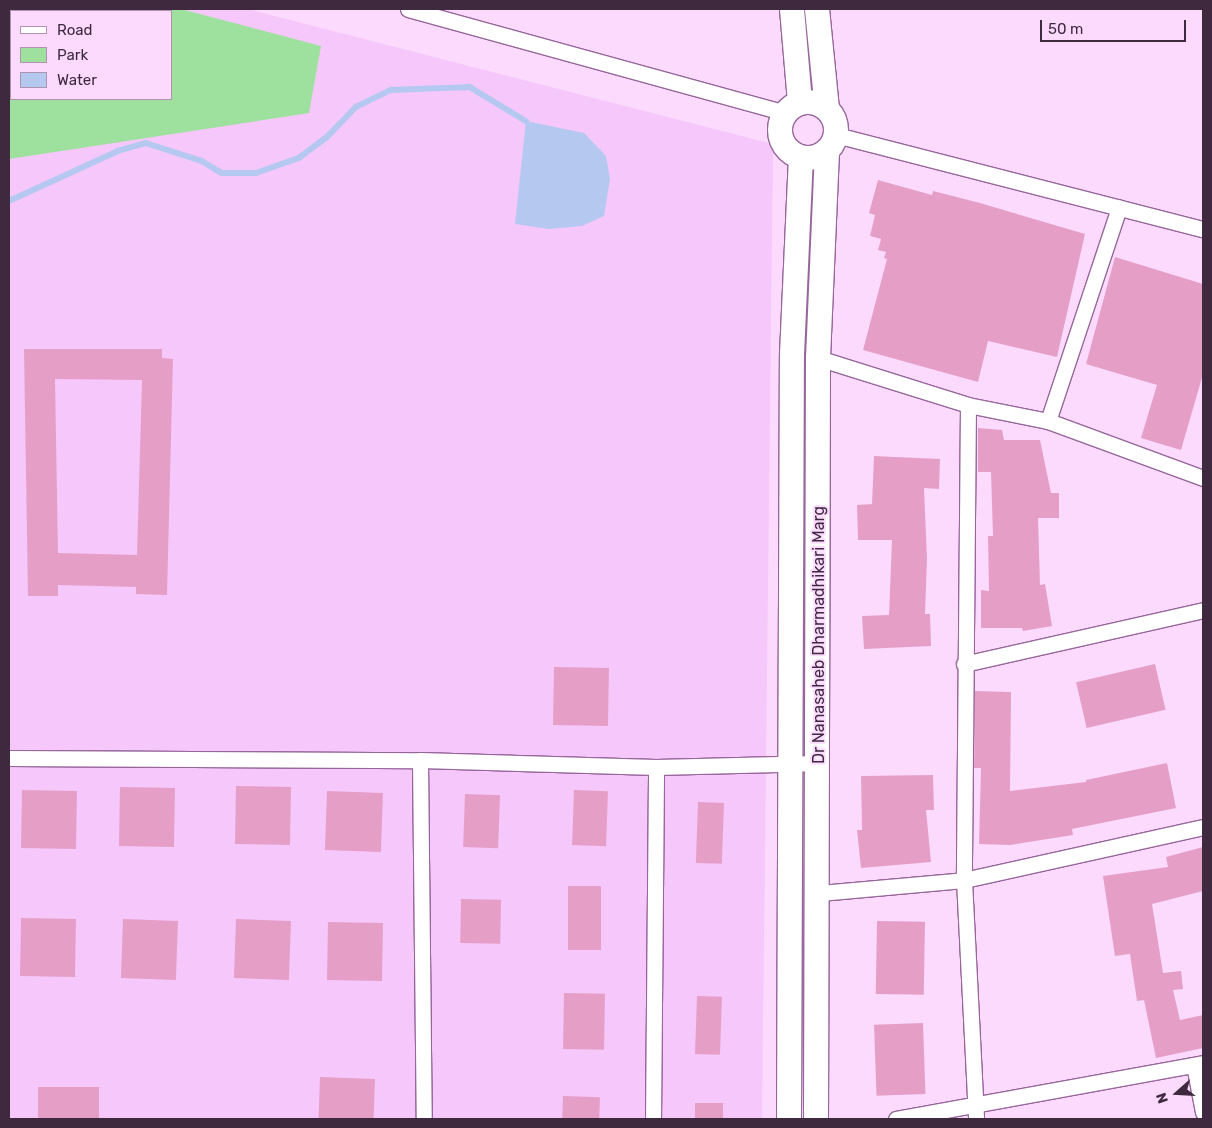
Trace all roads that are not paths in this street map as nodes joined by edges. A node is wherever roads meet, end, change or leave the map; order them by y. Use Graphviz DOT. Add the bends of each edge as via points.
graph roads {
  1 [pos="408,9"];
  2 [pos="792,9"];
  3 [pos="818,9"];
  4 [pos="793,108"];
  5 [pos="827,110"];
  6 [pos="832,143"];
  7 [pos="801,158"];
  8 [pos="1120,208"];
  9 [pos="1203,229"];
  10 [pos="818,358"];
  11 [pos="968,405"];
  12 [pos="1048,421"];
  13 [pos="1203,478"];
  14 [pos="1203,610"];
  15 [pos="964,664"];
  16 [pos="9,758"];
  17 [pos="420,760"];
  18 [pos="819,763"];
  19 [pos="792,764"];
  20 [pos="656,767"];
  21 [pos="1203,827"];
  22 [pos="964,880"];
  23 [pos="818,893"];
  24 [pos="1199,1064"];
  25 [pos="975,1112"];
  26 [pos="1203,1112"];
  27 [pos="424,1119"];
  28 [pos="653,1119"];
  29 [pos="789,1119"];
  30 [pos="816,1119"];
  31 [pos="896,1119"];
  1 -- 4 [label="street"];
  2 -- 4 [label="main road"];
  3 -- 5 [label="main road"];
  4 -- 5 [label="main road" via="819,104"];
  4 -- 7 [label="main road" via="781,121 781,140 792,154"];
  5 -- 6 [label="main road" via="833,117"];
  6 -- 7 [label="main road" via="819,157"];
  6 -- 8 [label="street"];
  6 -- 10 [label="main road, Dr Nanasaheb Dharmadhikari Marg"];
  7 -- 19 [label="main road, Dr Nanasaheb Dharmadhikari Marg" via="792,354"];
  8 -- 9 [label="street"];
  8 -- 12 [label="street"];
  10 -- 11 [label="street"];
  10 -- 18 [label="main road, Dr Nanasaheb Dharmadhikari Marg"];
  11 -- 12 [label="street"];
  11 -- 15 [label="street"];
  12 -- 13 [label="street"];
  14 -- 15 [label="street"];
  15 -- 22 [label="street"];
  16 -- 17 [label="street"];
  17 -- 20 [label="street"];
  17 -- 27 [label="street"];
  18 -- 19 [label="street"];
  18 -- 23 [label="main road, Dr Nanasaheb Dharmadhikari Marg"];
  19 -- 20 [label="street"];
  19 -- 29 [label="main road, Dr Nanasaheb Dharmadhikari Marg"];
  20 -- 28 [label="street"];
  21 -- 22 [label="street"];
  22 -- 23 [label="street"];
  22 -- 25 [label="street"];
  23 -- 30 [label="main road, Dr Nanasaheb Dharmadhikari Marg"];
  24 -- 25 [label="street"];
  24 -- 26 [label="street"];
  25 -- 31 [label="street"];
}
